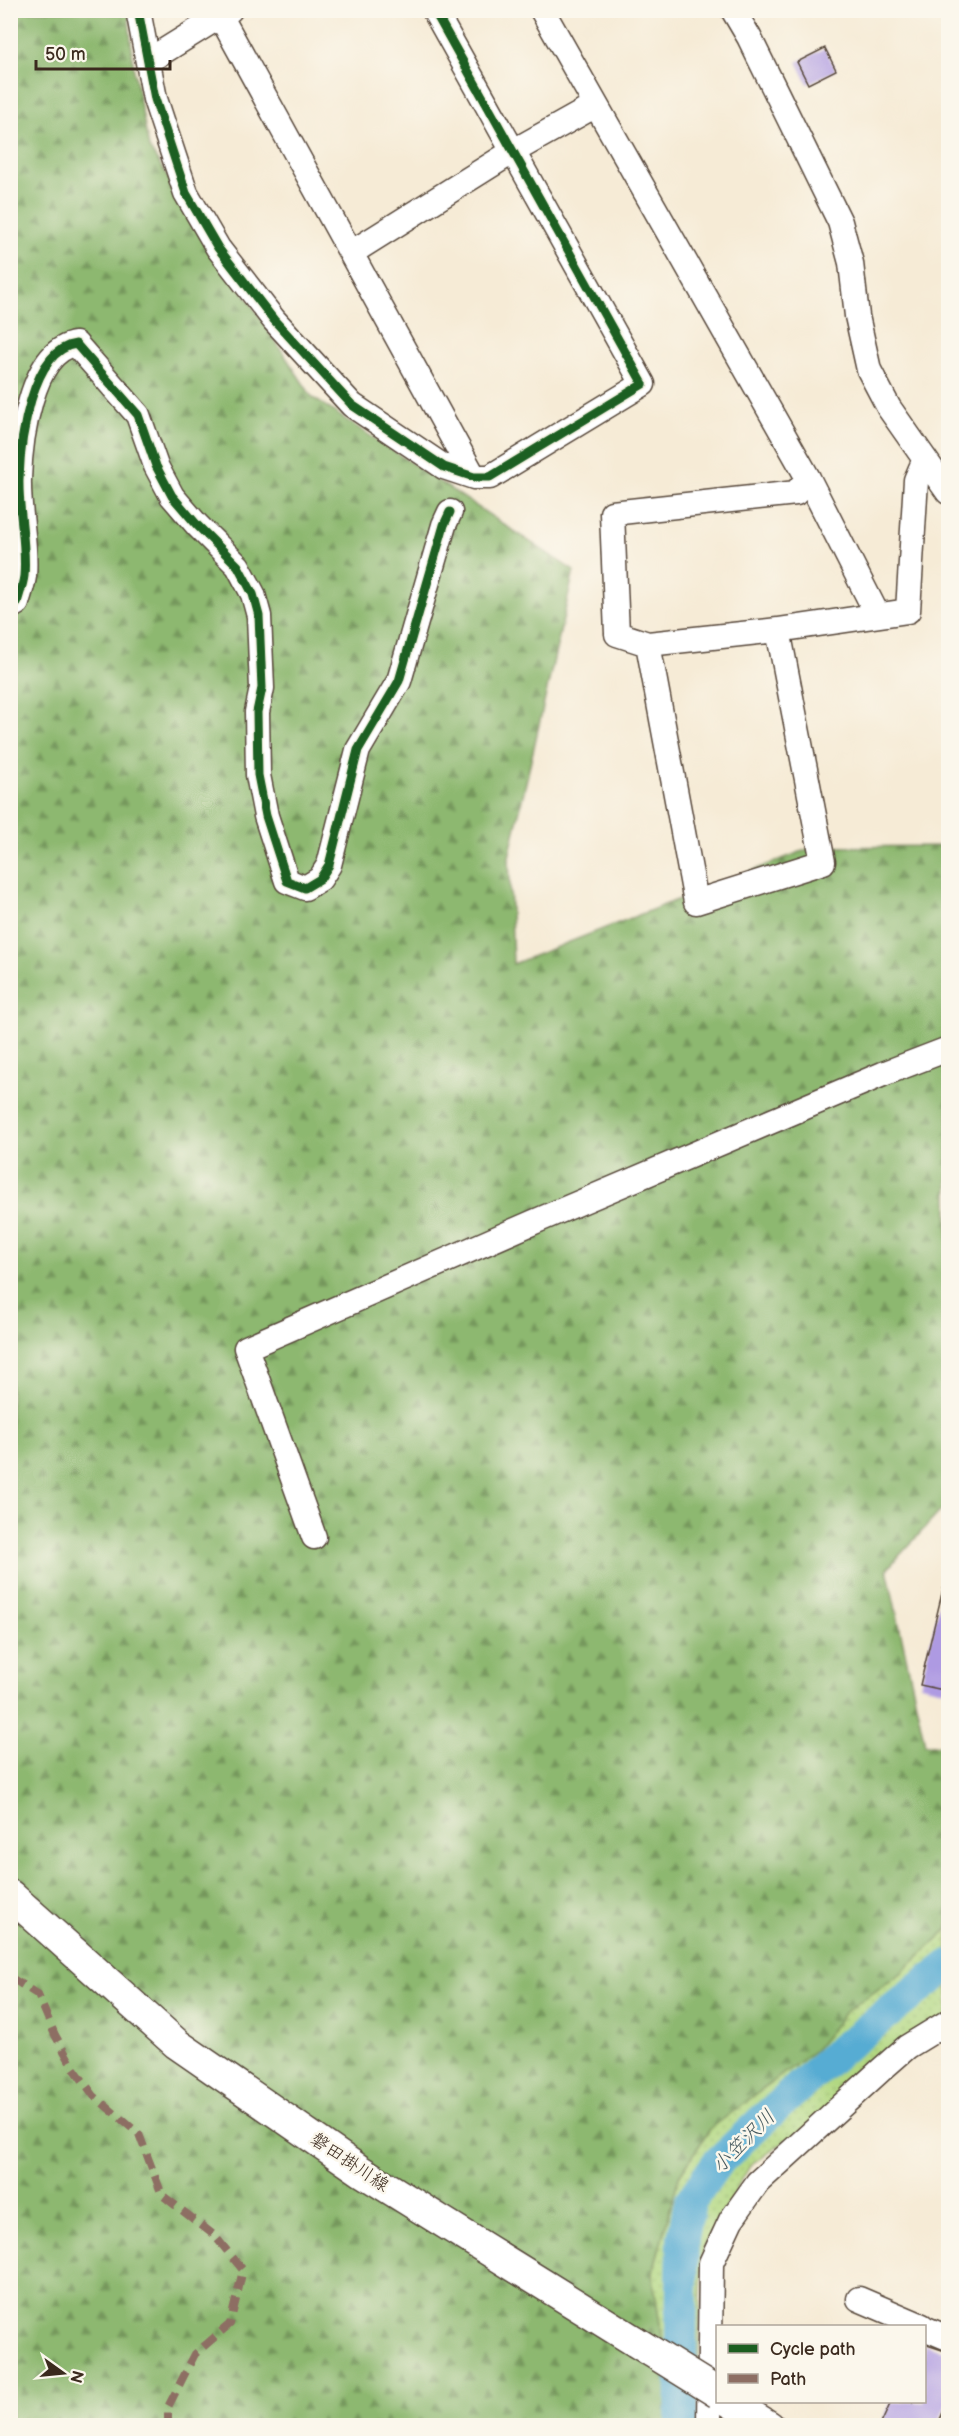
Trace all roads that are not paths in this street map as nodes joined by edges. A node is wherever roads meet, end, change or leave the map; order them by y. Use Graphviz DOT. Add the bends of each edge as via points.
graph roads {
  1 [pos="138,10"];
  2 [pos="434,10"];
  3 [pos="542,10"];
  4 [pos="733,10"];
  5 [pos="225,14"];
  6 [pos="148,61"];
  7 [pos="596,105"];
  8 [pos="512,152"];
  9 [pos="351,253"];
  10 [pos="925,459"];
  11 [pos="474,477"];
  12 [pos="808,478"];
  13 [pos="948,492"];
  14 [pos="450,512"];
  15 [pos="10,606"];
  16 [pos="878,614"];
  17 [pos="778,630"];
  18 [pos="648,644"];
  19 [pos="948,1049"];
  20 [pos="314,1538"];
  21 [pos="10,1895"];
  22 [pos="948,2022"];
  23 [pos="859,2299"];
  24 [pos="918,2325"];
  25 [pos="926,2328"];
  26 [pos="948,2338"];
  27 [pos="716,2392"];
  28 [pos="732,2403"];
  29 [pos="709,2426"];
  30 [pos="769,2426"];
  1 -- 6 [label="street"];
  2 -- 8 [label="street"];
  3 -- 7 [label="street"];
  4 -- 10 [label="street" via="840,222 869,370 889,408"];
  5 -- 6 [label="street"];
  5 -- 9 [label="street"];
  6 -- 11 [label="street" via="155,99 186,193 218,248 261,304 352,405 444,467"];
  7 -- 8 [label="street"];
  7 -- 12 [label="street"];
  8 -- 9 [label="street"];
  8 -- 11 [label="street" via="643,384 490,477"];
  9 -- 11 [label="street"];
  10 -- 13 [label="street"];
  10 -- 16 [label="street" via="916,480 908,611"];
  12 -- 16 [label="street"];
  12 -- 18 [label="street" via="796,493 612,513 618,634"];
  14 -- 15 [label="street" via="399,681 358,750 329,865 320,879 305,888 286,881 258,775 257,712 262,688 259,616 253,594 238,566 172,496 156,466 138,415 76,344 66,345 50,358 38,376 19,479 24,578 17,603"];
  16 -- 17 [label="street"];
  17 -- 18 [label="street"];
  17 -- 18 [label="street" via="823,862 696,902"];
  19 -- 20 [label="street" via="555,1212 246,1348"];
  21 -- 27 [label="main road, 磐田掛川線, bridge" via="177,2044 361,2171"];
  22 -- 29 [label="street" via="907,2047 758,2182 731,2220 711,2264"];
  23 -- 24 [label="street"];
  25 -- 26 [label="street"];
  28 -- 30 [label="main road"];
}
